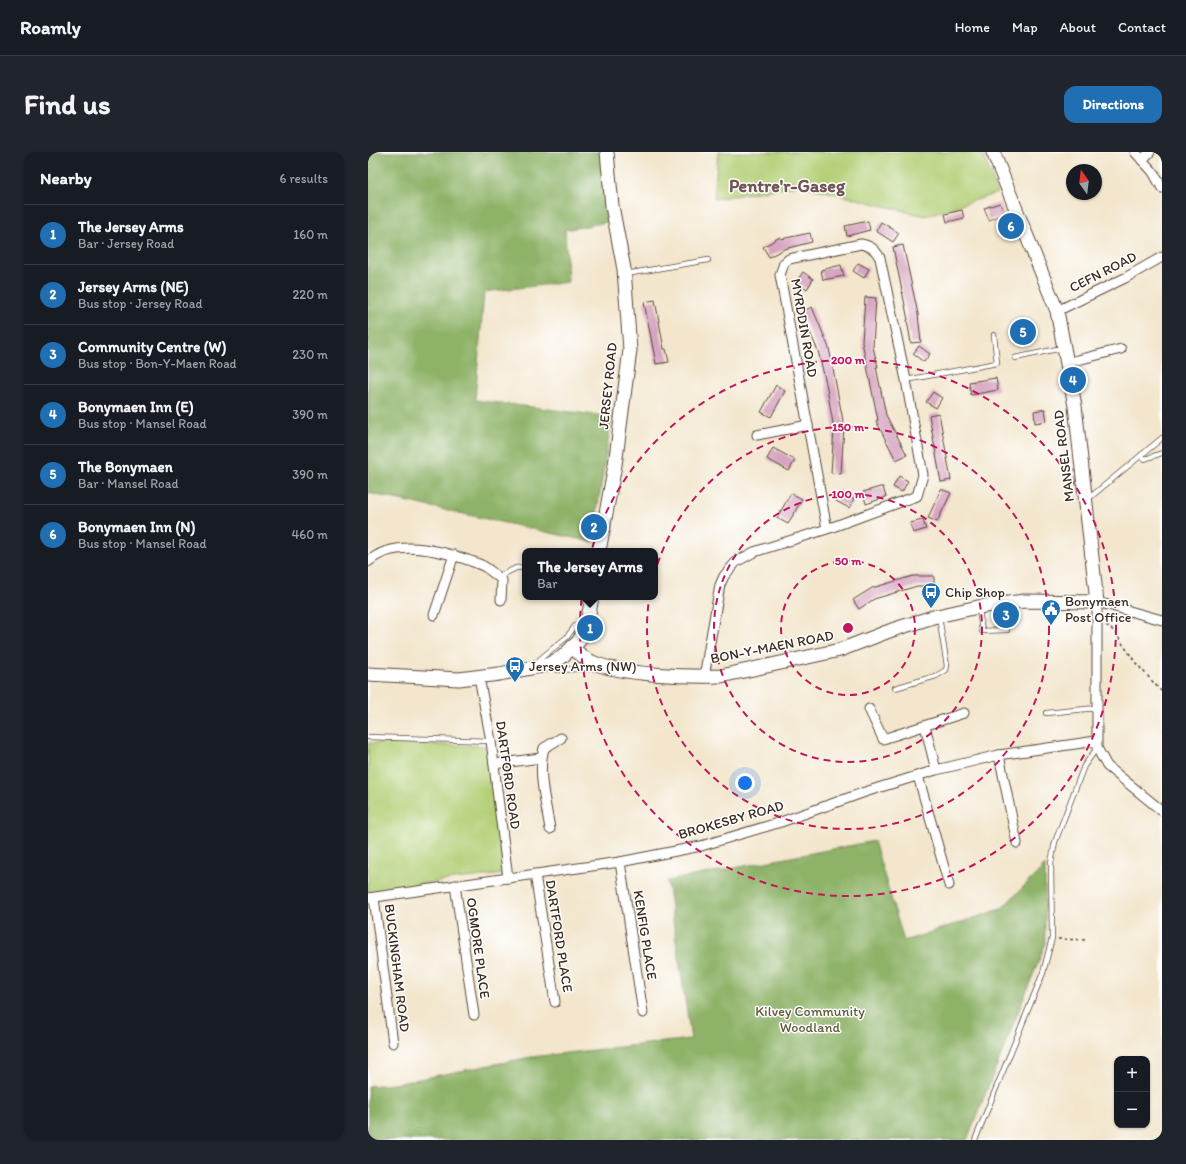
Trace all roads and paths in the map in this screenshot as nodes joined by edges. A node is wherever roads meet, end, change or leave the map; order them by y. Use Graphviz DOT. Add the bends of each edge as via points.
graph roads {
  1 [pos="608,152"];
  2 [pos="993,152"];
  3 [pos="1135,152"];
  4 [pos="1150,152"];
  5 [pos="1142,160"];
  6 [pos="1162,188"];
  7 [pos="1162,257"];
  8 [pos="708,260"];
  9 [pos="624,275"];
  10 [pos="1057,311"];
  11 [pos="994,335"];
  12 [pos="1064,348"];
  13 [pos="1121,349"];
  14 [pos="1015,358"];
  15 [pos="1066,363"];
  16 [pos="906,380"];
  17 [pos="808,425"];
  18 [pos="757,435"];
  19 [pos="1162,438"];
  20 [pos="1162,453"];
  21 [pos="1141,455"];
  22 [pos="1086,501"];
  23 [pos="827,529"];
  24 [pos="600,548"];
  25 [pos="454,555"];
  26 [pos="369,560"];
  27 [pos="522,567"];
  28 [pos="498,577"];
  29 [pos="501,600"];
  30 [pos="591,600"];
  31 [pos="1097,602"];
  32 [pos="978,607"];
  33 [pos="434,615"];
  34 [pos="939,616"];
  35 [pos="1097,620"];
  36 [pos="1162,620"];
  37 [pos="587,624"];
  38 [pos="1007,630"];
  39 [pos="572,648"];
  40 [pos="543,666"];
  41 [pos="605,667"];
  42 [pos="368,674"];
  43 [pos="704,677"];
  44 [pos="479,678"];
  45 [pos="895,688"];
  46 [pos="1162,692"];
  47 [pos="1096,708"];
  48 [pos="869,709"];
  49 [pos="964,713"];
  50 [pos="1046,713"];
  51 [pos="925,726"];
  52 [pos="368,737"];
  53 [pos="561,738"];
  54 [pos="491,741"];
  55 [pos="1096,744"];
  56 [pos="999,755"];
  57 [pos="541,758"];
  58 [pos="494,764"];
  59 [pos="936,770"];
  60 [pos="918,776"];
  61 [pos="1162,811"];
  62 [pos="550,829"];
  63 [pos="1017,844"];
  64 [pos="620,862"];
  65 [pos="535,874"];
  66 [pos="508,878"];
  67 [pos="455,885"];
  68 [pos="949,885"];
  69 [pos="371,898"];
  70 [pos="1052,938"];
  71 [pos="1087,940"];
  72 [pos="555,1002"];
  73 [pos="643,1013"];
  74 [pos="474,1015"];
  75 [pos="393,1043"];
  76 [pos="975,1140"];
  1 -- 9 [label="street, JERSEY ROAD" via="612,206"];
  2 -- 10 [label="street, MANSEL ROAD"];
  3 -- 5 [label="street"];
  4 -- 5 [label="street"];
  5 -- 6 [label="street"];
  7 -- 10 [label="street, CEFN ROAD"];
  8 -- 9 [label="lane"];
  9 -- 24 [label="street, JERSEY ROAD" via="630,350 615,465"];
  10 -- 12 [label="street, MANSEL ROAD"];
  11 -- 16 [label="lane" via="997,363"];
  12 -- 14 [label="lane"];
  12 -- 15 [label="street, MANSEL ROAD"];
  13 -- 15 [label="street"];
  15 -- 22 [label="street, MANSEL ROAD" via="1075,406"];
  16 -- 17 [label="street, MYRDDIN ROAD" via="877,252 861,244 789,259 784,263 780,275"];
  16 -- 23 [label="street" via="923,475 916,496"];
  17 -- 18 [label="street"];
  17 -- 23 [label="street, MYRDDIN ROAD"];
  19 -- 21 [label="lane"];
  20 -- 21 [label="lane" via="1145,459"];
  21 -- 22 [label="lane"];
  22 -- 31 [label="street, MANSEL ROAD"];
  23 -- 43 [label="street" via="754,552 729,569 717,597"];
  25 -- 26 [label="street" via="422,548 399,549"];
  25 -- 28 [label="street" via="484,566"];
  25 -- 33 [label="street"];
  27 -- 28 [label="lane"];
  28 -- 29 [label="street" via="502,580"];
  30 -- 37 [label="street"];
  31 -- 32 [label="street, BON-Y-MAEN ROAD" via="1024,601"];
  31 -- 35 [label="street"];
  31 -- 36 [label="street"];
  32 -- 34 [label="street, BON-Y-MAEN ROAD"];
  32 -- 38 [label="lane" via="982,631"];
  34 -- 43 [label="street, BON-Y-MAEN ROAD" via="892,630 840,650 737,674"];
  34 -- 45 [label="lane" via="947,668 941,674"];
  35 -- 46 [label="path" via="1114,630 1136,662"];
  35 -- 47 [label="street"];
  37 -- 39 [label="street"];
  37 -- 40 [label="lane" via="575,626 566,637 540,658"];
  39 -- 40 [label="street" via="562,657"];
  39 -- 41 [label="street, BON-Y-MAEN ROAD" via="590,661"];
  40 -- 41 [label="lane" via="558,670"];
  40 -- 44 [label="street"];
  41 -- 43 [label="street, BON-Y-MAEN ROAD"];
  42 -- 44 [label="street" via="460,680"];
  44 -- 54 [label="street, DARTFORD ROAD"];
  47 -- 50 [label="lane"];
  47 -- 55 [label="street"];
  48 -- 51 [label="street" via="883,740"];
  49 -- 51 [label="street"];
  51 -- 59 [label="street"];
  52 -- 54 [label="lane"];
  53 -- 57 [label="street" via="544,748"];
  54 -- 58 [label="street, DARTFORD ROAD"];
  55 -- 56 [label="street, BROKESBY ROAD"];
  55 -- 61 [label="street" via="1107,766"];
  55 -- 70 [label="lane" via="1084,766 1055,842 1051,863"];
  56 -- 59 [label="street, BROKESBY ROAD"];
  56 -- 63 [label="street"];
  57 -- 58 [label="street"];
  57 -- 62 [label="street"];
  58 -- 66 [label="street, DARTFORD ROAD"];
  59 -- 60 [label="street, BROKESBY ROAD"];
  60 -- 64 [label="street, BROKESBY ROAD" via="702,846"];
  60 -- 68 [label="street"];
  64 -- 65 [label="street, BROKESBY ROAD"];
  64 -- 73 [label="street, KENFIG PLACE"];
  65 -- 66 [label="street, BROKESBY ROAD"];
  65 -- 72 [label="street, DARTFORD PLACE"];
  66 -- 67 [label="street, BROKESBY ROAD"];
  67 -- 69 [label="street, BROKESBY ROAD"];
  67 -- 74 [label="street, OGMORE PLACE"];
  69 -- 75 [label="street, BUCKINGHAM ROAD"];
  70 -- 71 [label="path"];
  70 -- 76 [label="lane" via="1043,973"];
}
